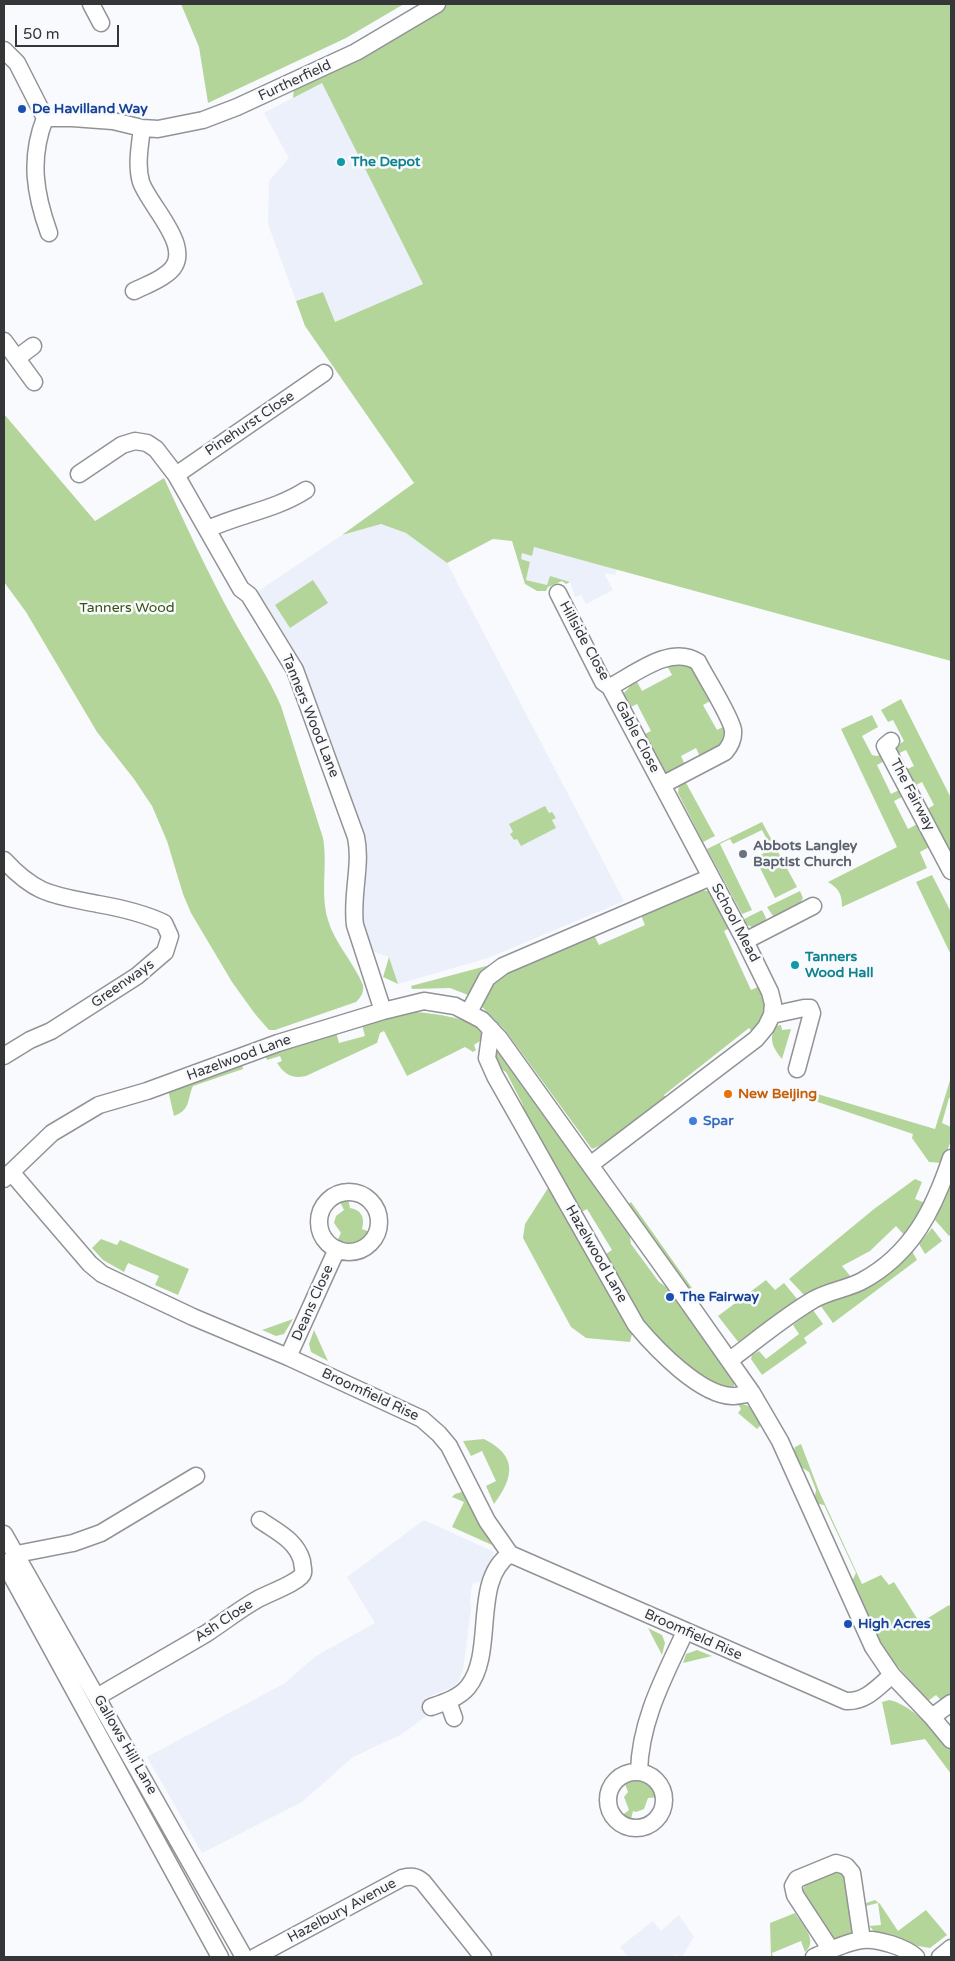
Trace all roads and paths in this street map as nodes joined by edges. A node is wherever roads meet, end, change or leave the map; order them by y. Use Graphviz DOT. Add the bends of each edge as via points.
graph roads {
  1 [pos="90,4"];
  2 [pos="438,4"];
  3 [pos="101,23"];
  4 [pos="4,50"];
  5 [pos="45,118"];
  6 [pos="142,128"];
  7 [pos="49,233"];
  8 [pos="134,291"];
  9 [pos="4,341"];
  10 [pos="33,346"];
  11 [pos="17,358"];
  12 [pos="324,374"];
  13 [pos="34,382"];
  14 [pos="79,474"];
  15 [pos="176,475"];
  16 [pos="306,490"];
  17 [pos="208,529"];
  18 [pos="558,593"];
  19 [pos="610,687"];
  20 [pos="884,745"];
  21 [pos="662,785"];
  22 [pos="4,860"];
  23 [pos="951,871"];
  24 [pos="711,877"];
  25 [pos="813,906"];
  26 [pos="745,941"];
  27 [pos="383,1011"];
  28 [pos="469,1012"];
  29 [pos="772,1015"];
  30 [pos="491,1029"];
  31 [pos="4,1056"];
  32 [pos="797,1069"];
  33 [pos="951,1158"];
  34 [pos="590,1165"];
  35 [pos="7,1175"];
  36 [pos="337,1249"];
  37 [pos="288,1357"];
  38 [pos="730,1360"];
  39 [pos="752,1393"];
  40 [pos="196,1476"];
  41 [pos="260,1520"];
  42 [pos="4,1534"];
  43 [pos="510,1554"];
  44 [pos="10,1559"];
  45 [pos="685,1632"];
  46 [pos="892,1675"];
  47 [pos="97,1696"];
  48 [pos="448,1701"];
  49 [pos="951,1703"];
  50 [pos="431,1707"];
  51 [pos="932,1717"];
  52 [pos="454,1718"];
  53 [pos="951,1740"];
  54 [pos="638,1772"];
  55 [pos="170,1825"];
  56 [pos="153,1835"];
  57 [pos="862,1940"];
  58 [pos="951,1948"];
  59 [pos="831,1950"];
  60 [pos="220,1957"];
  61 [pos="244,1957"];
  62 [pos="255,1957"];
  63 [pos="484,1957"];
  64 [pos="814,1957"];
  65 [pos="916,1957"];
  66 [pos="940,1957"];
  1 -- 3 [label="street"];
  2 -- 6 [label="street, Furtherfield" via="356,52 237,107 178,126"];
  4 -- 5 [label="street" via="17,63"];
  5 -- 6 [label="street, Furtherfield" via="113,121"];
  5 -- 7 [label="street" via="35,164 36,190"];
  6 -- 8 [label="street" via="138,169 142,183 175,240 178,254 175,265 166,275"];
  9 -- 11 [label="street"];
  10 -- 11 [label="street"];
  11 -- 13 [label="street"];
  12 -- 15 [label="street, Pinehurst Close"];
  14 -- 15 [label="street, Tanners Wood Lane" via="116,448 134,441 147,443 156,450"];
  15 -- 17 [label="street, Tanners Wood Lane"];
  16 -- 17 [label="street" via="265,510 228,519"];
  17 -- 27 [label="street, Tanners Wood Lane" via="241,589 249,595 295,670 356,837 355,925"];
  18 -- 19 [label="street, Hillside Close" via="604,682"];
  19 -- 21 [label="street, Gable Close"];
  19 -- 21 [label="street, Gable Close" via="664,658 674,656 691,657 703,670 730,723 731,743 725,752"];
  20 -- 23 [label="street, The Fairway"];
  21 -- 24 [label="street, Gable Close"];
  22 -- 31 [label="street, Greenways" via="20,877 41,890 150,916 164,923 170,936 165,952 137,976 51,1031"];
  24 -- 26 [label="street, School Mead"];
  24 -- 28 [label="street, School Mead" via="503,966 487,978"];
  25 -- 26 [label="street"];
  26 -- 29 [label="street, School Mead" via="770,992"];
  27 -- 28 [label="street, Hazelwood Lane" via="424,1002 446,1004"];
  27 -- 35 [label="street, Hazelwood Lane" via="296,1037 99,1105 52,1133"];
  28 -- 30 [label="street, Hazelwood Lane"];
  29 -- 32 [label="street" via="810,1008 812,1013"];
  29 -- 34 [label="street" via="756,1039"];
  30 -- 34 [label="street, Hazelwood Lane"];
  30 -- 39 [label="street, Hazelwood Lane" via="487,1058 495,1076 636,1325 664,1355 694,1380 716,1392 732,1396"];
  33 -- 38 [label="street" via="933,1206 911,1241 885,1266 861,1282 814,1299"];
  34 -- 38 [label="street, Hazelwood Lane"];
  35 -- 37 [label="street, Broomfield Rise" via="102,1274"];
  36 -- 37 [label="street, Deans Close"];
  37 -- 43 [label="street, Broomfield Rise" via="429,1424 449,1446 487,1521"];
  38 -- 39 [label="street, Hazelwood Lane"];
  39 -- 46 [label="street, Hazelwood Lane" via="780,1441 873,1647"];
  40 -- 44 [label="street" via="100,1533"];
  41 -- 47 [label="street, Ash Close" via="271,1535 289,1539 299,1552 304,1572 298,1580 263,1596"];
  42 -- 44 [label="street, Gallows Hill Lane"];
  43 -- 45 [label="street, Broomfield Rise"];
  43 -- 48 [label="street" via="502,1559 494,1572 474,1677 463,1692"];
  44 -- 47 [label="street, Gallows Hill Lane"];
  44 -- 56 [label="street, Gallows Hill Lane"];
  45 -- 46 [label="street, Broomfield Rise" via="846,1701 856,1702 865,1698"];
  45 -- 54 [label="street" via="650,1708"];
  46 -- 51 [label="street, Hazelwood Lane"];
  47 -- 55 [label="street, Gallows Hill Lane"];
  48 -- 50 [label="street"];
  48 -- 52 [label="street"];
  49 -- 51 [label="street"];
  51 -- 53 [label="street, Hazelwood Lane"];
  55 -- 56 [label="street"];
  55 -- 61 [label="street, Gallows Hill Lane"];
  56 -- 60 [label="street, Gallows Hill Lane"];
  57 -- 59 [label="street"];
  57 -- 59 [label="street" via="852,1872 836,1863 798,1879 793,1886 794,1895"];
  57 -- 65 [label="street" via="888,1944"];
  58 -- 66 [label="street"];
  59 -- 64 [label="street"];
  62 -- 63 [label="street, Hazelbury Avenue" via="411,1876 423,1882"];
}
